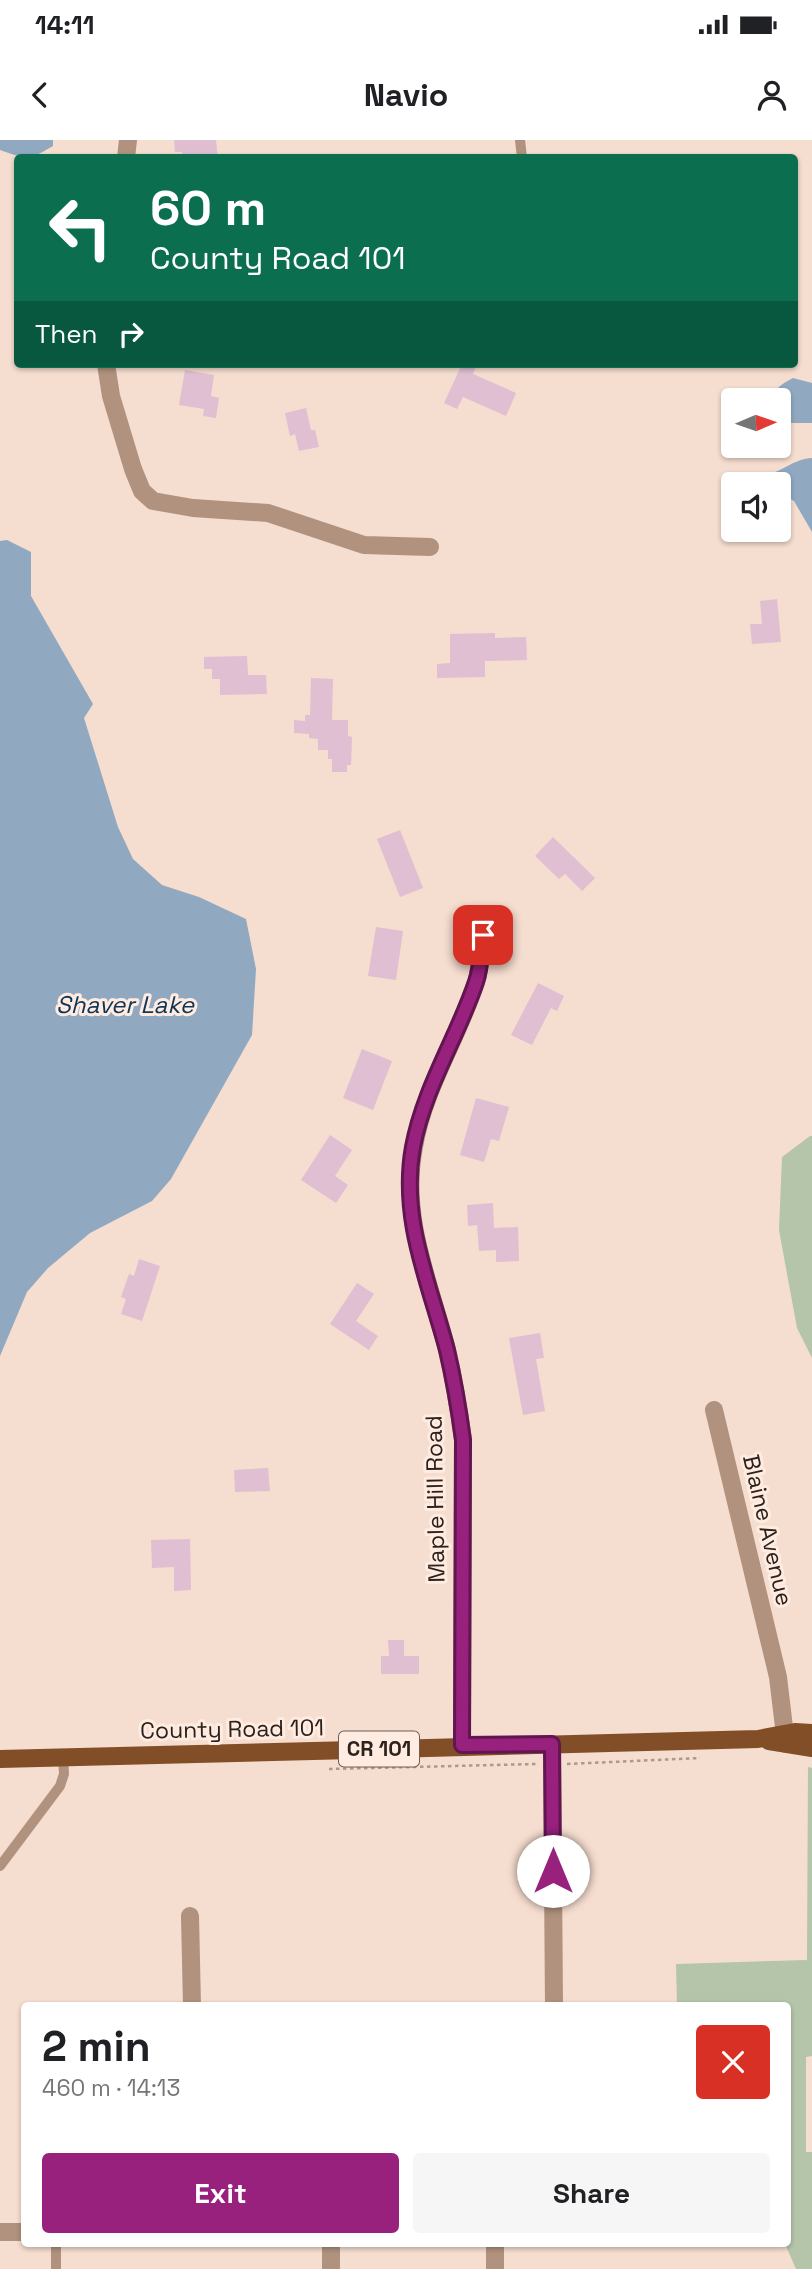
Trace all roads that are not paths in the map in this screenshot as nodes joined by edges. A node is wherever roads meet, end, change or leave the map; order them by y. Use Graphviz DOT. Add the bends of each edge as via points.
graph roads {
  1 [pos="107,368"];
  2 [pos="430,547"];
  3 [pos="483,935"];
  4 [pos="714,1410"];
  5 [pos="812,1733"];
  6 [pos="785,1739"];
  7 [pos="552,1744"];
  8 [pos="462,1745"];
  9 [pos="812,1748"];
  10 [pos="63,1758"];
  11 [pos="0,1759"];
  12 [pos="0,1866"];
  13 [pos="190,1916"];
  14 [pos="191,2002"];
  15 [pos="554,2002"];
  16 [pos="0,2232"];
  17 [pos="21,2232"];
  18 [pos="56,2247"];
  19 [pos="331,2247"];
  20 [pos="495,2247"];
  21 [pos="56,2269"];
  22 [pos="331,2269"];
  23 [pos="495,2269"];
  1 -- 2 [label="street" via="133,469 142,491 153,501 268,513 365,545"];
  3 -- 8 [label="street, Maple Hill Road" via="477,980 424,1108 413,1147 410,1188 421,1268 446,1349 463,1440"];
  4 -- 6 [label="street, Blaine Avenue" via="778,1676"];
  5 -- 6 [label="main road, County Road 101 / CR 101" via="795,1732"];
  6 -- 7 [label="main road, County Road 101 / CR 101"];
  6 -- 9 [label="main road, County Road 101 / CR 101"];
  7 -- 8 [label="main road, County Road 101 / CR 101"];
  7 -- 15 [label="street"];
  8 -- 10 [label="main road, County Road 101 / CR 101"];
  10 -- 11 [label="main road, County Road 101 / CR 101"];
  10 -- 12 [label="lane" via="60,1786"];
  13 -- 14 [label="street"];
  16 -- 17 [label="street"];
  18 -- 21 [label="lane"];
  19 -- 22 [label="street"];
  20 -- 23 [label="street"];
}
